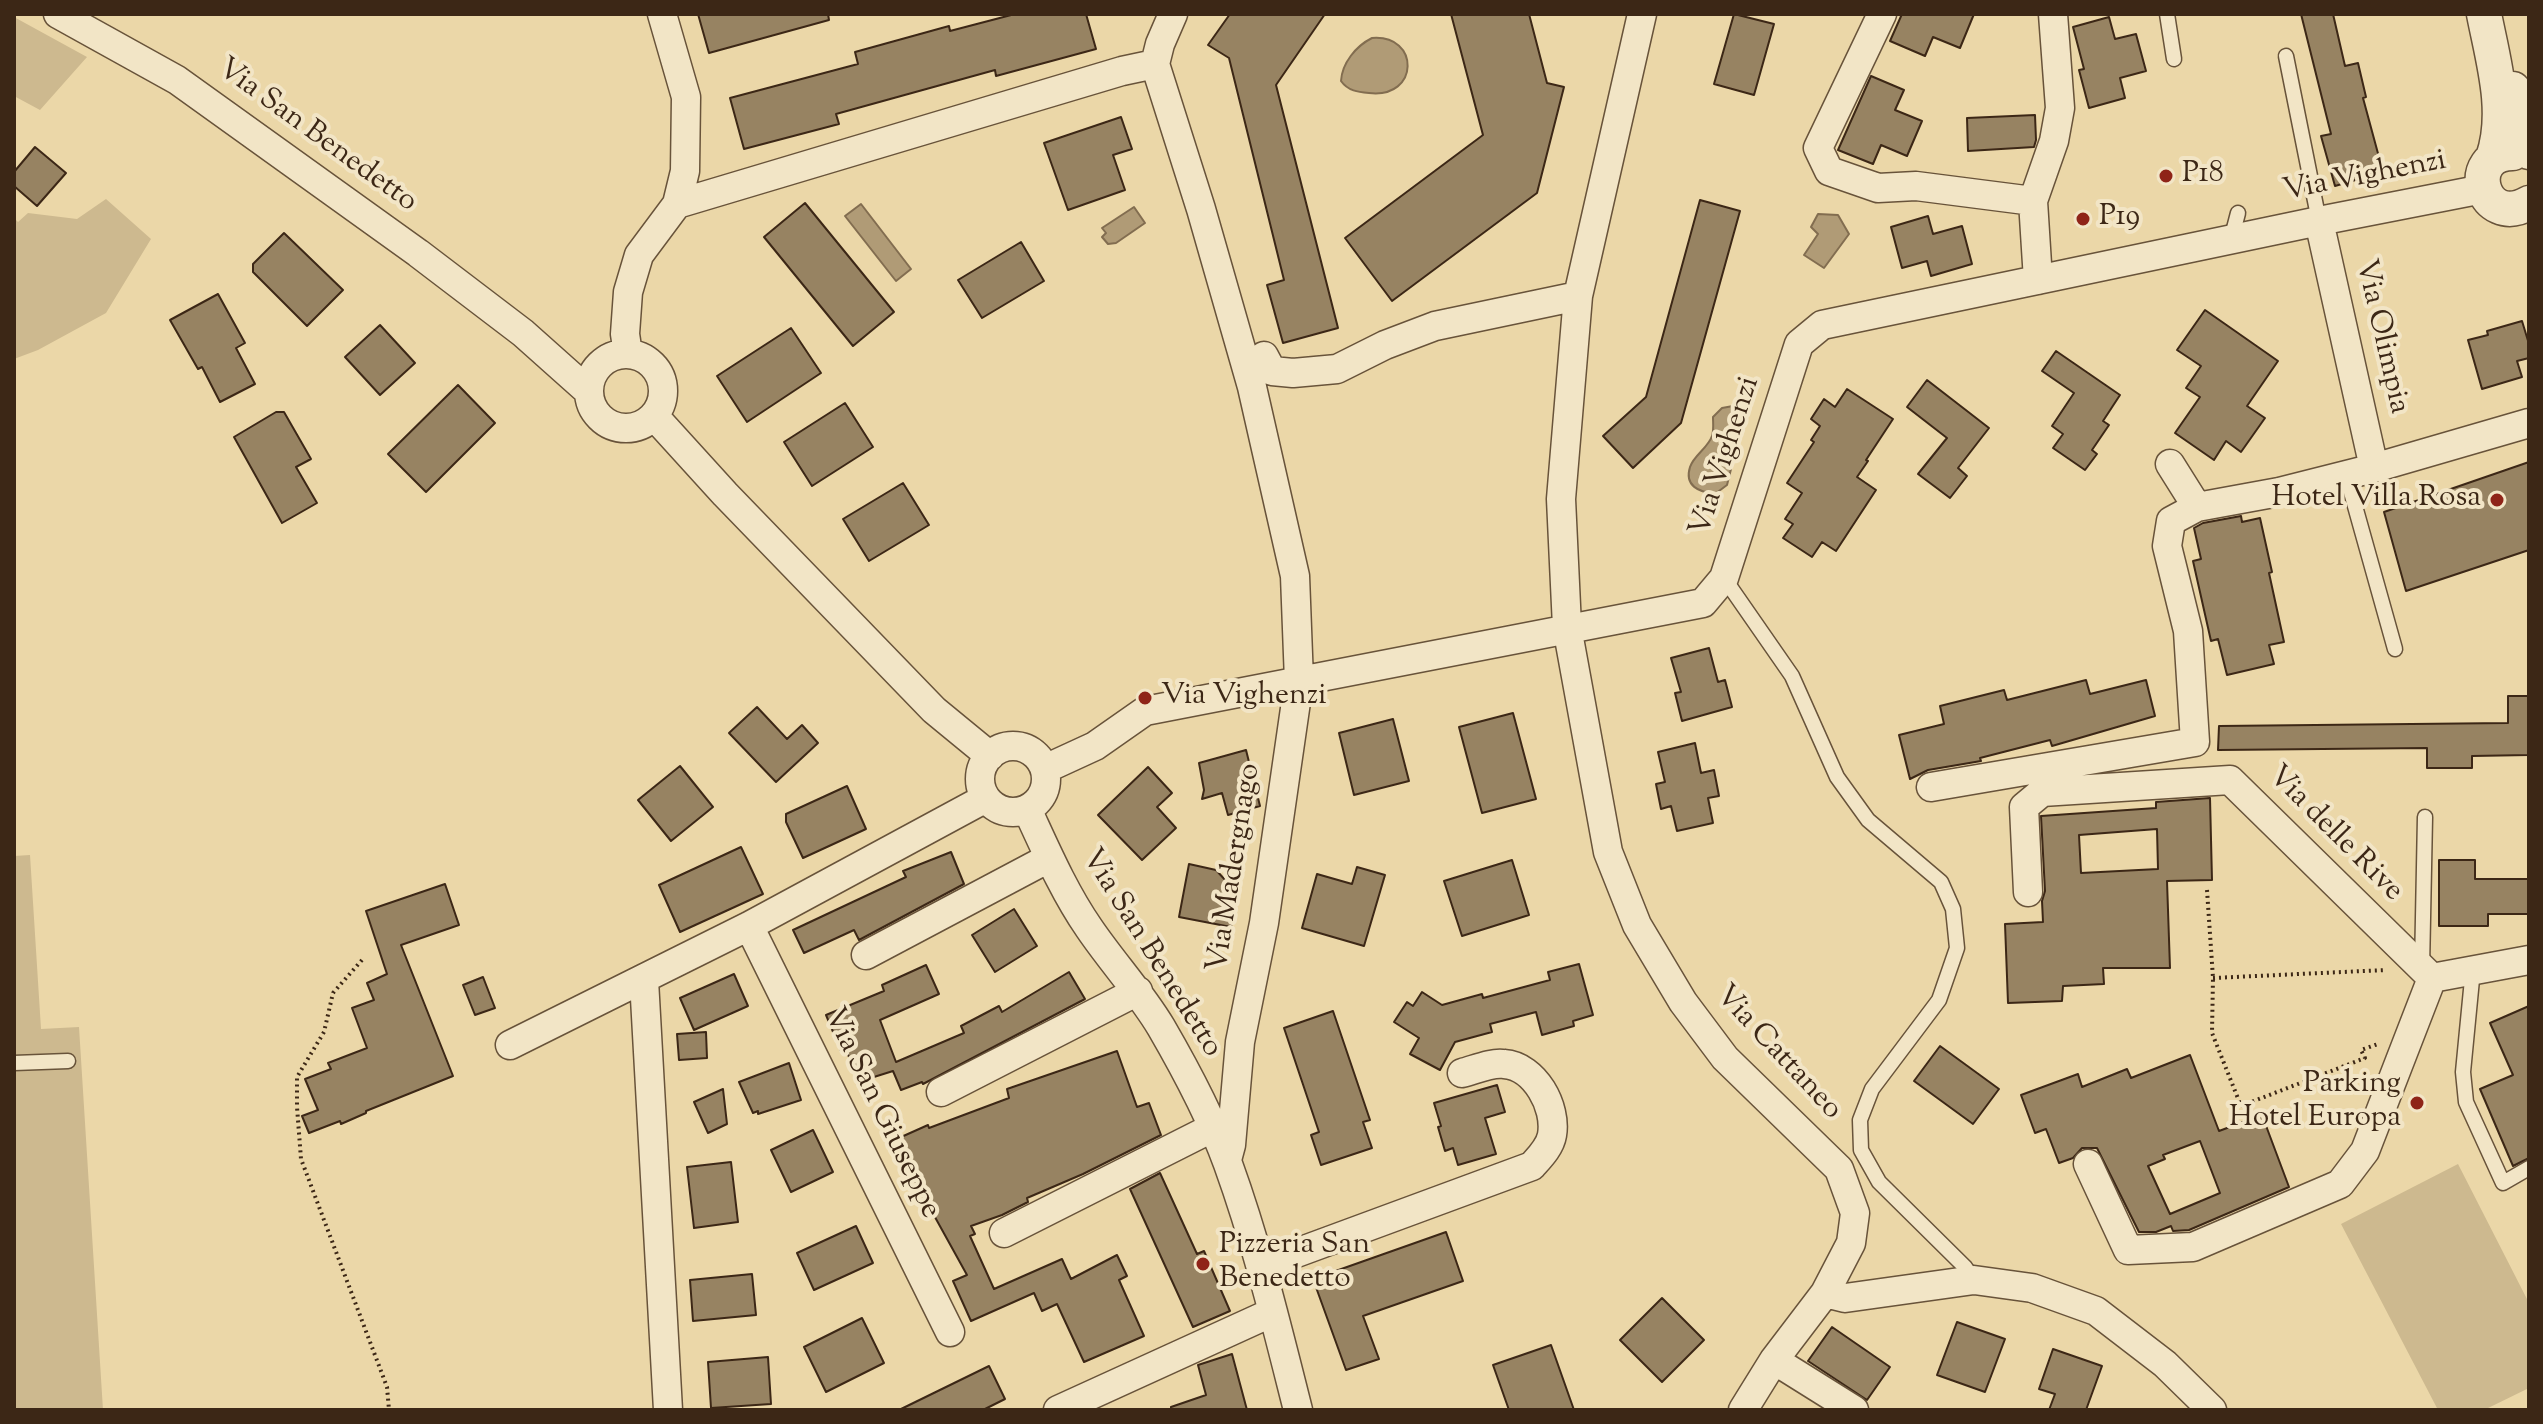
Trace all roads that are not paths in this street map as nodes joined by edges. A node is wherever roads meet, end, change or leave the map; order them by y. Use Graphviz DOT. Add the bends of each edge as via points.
graph roads {
  1 [pos="58,14"];
  2 [pos="662,14"];
  3 [pos="1173,14"];
  4 [pos="1642,14"];
  5 [pos="1882,14"];
  6 [pos="2053,14"];
  7 [pos="2167,14"];
  8 [pos="2484,14"];
  9 [pos="2286,56"];
  10 [pos="2174,59"];
  11 [pos="1155,64"];
  12 [pos="2529,152"];
  13 [pos="2529,159"];
  14 [pos="2507,197"];
  15 [pos="2033,201"];
  16 [pos="677,204"];
  17 [pos="2238,213"];
  18 [pos="2319,221"];
  19 [pos="2231,240"];
  20 [pos="2038,280"];
  21 [pos="1578,296"];
  22 [pos="523,333"];
  23 [pos="628,354"];
  24 [pos="1264,356"];
  25 [pos="601,363"];
  26 [pos="588,391"];
  27 [pos="655,417"];
  28 [pos="2529,423"];
  29 [pos="2170,464"];
  30 [pos="2360,471"];
  31 [pos="2197,507"];
  32 [pos="1724,578"];
  33 [pos="1567,627"];
  34 [pos="2395,649"];
  35 [pos="1299,681"];
  36 [pos="990,756"];
  37 [pos="1045,769"];
  38 [pos="1931,787"];
  39 [pos="986,798"];
  40 [pos="1027,809"];
  41 [pos="2425,817"];
  42 [pos="1049,858"];
  43 [pos="2028,892"];
  44 [pos="749,926"];
  45 [pos="866,955"];
  46 [pos="2529,960"];
  47 [pos="2473,969"];
  48 [pos="2427,973"];
  49 [pos="644,980"];
  50 [pos="1138,991"];
  51 [pos="510,1045"];
  52 [pos="68,1061"];
  53 [pos="14,1063"];
  54 [pos="1462,1073"];
  55 [pos="941,1092"];
  56 [pos="1212,1128"];
  57 [pos="1227,1160"];
  58 [pos="2088,1164"];
  59 [pos="2529,1168"];
  60 [pos="1004,1233"];
  61 [pos="1261,1266"];
  62 [pos="1974,1280"];
  63 [pos="1825,1293"];
  64 [pos="1273,1312"];
  65 [pos="950,1332"];
  66 [pos="1774,1360"];
  67 [pos="668,1410"];
  68 [pos="1058,1410"];
  69 [pos="1298,1410"];
  70 [pos="1743,1410"];
  71 [pos="1854,1410"];
  72 [pos="2212,1410"];
  1 -- 22 [label="street, Via San Benedetto" via="177,80"];
  2 -- 16 [label="street" via="686,97 685,171"];
  3 -- 11 [label="street"];
  4 -- 21 [label="street, Via Cattaneo"];
  5 -- 15 [label="street" via="1818,148 1829,171 1878,188 1916,186"];
  6 -- 15 [label="street" via="2060,108"];
  7 -- 10 [label="lane"];
  8 -- 12 [label="street" via="2508,69"];
  8 -- 14 [label="street" via="2500,103"];
  9 -- 18 [label="lane"];
  11 -- 16 [label="street"];
  11 -- 35 [label="street, Via Madergnago" via="1252,387 1295,576"];
  13 -- 14 [label="street" via="2509,152"];
  14 -- 18 [label="street, Via Vighenzi"];
  15 -- 20 [label="street"];
  16 -- 23 [label="street" via="639,255 628,292"];
  17 -- 19 [label="lane"];
  18 -- 19 [label="street, Via Vighenzi"];
  18 -- 30 [label="street, Via Olimpia" via="2352,340"];
  19 -- 20 [label="street, Via Vighenzi"];
  20 -- 32 [label="street, Via Vighenzi" via="1822,325 1799,344"];
  21 -- 24 [label="street" via="1435,326 1337,369 1272,371"];
  21 -- 33 [label="street, Via Cattaneo" via="1561,499"];
  22 -- 25 [label="street, Via San Benedetto"];
  22 -- 26 [label="street, Via San Benedetto"];
  23 -- 25 [label="street"];
  23 -- 27 [label="street" via="640,356 658,371 664,395"];
  25 -- 26 [label="street"];
  26 -- 27 [label="street, Via San Benedetto" via="593,409 613,426 640,427"];
  27 -- 36 [label="street" via="934,710"];
  28 -- 30 [label="street, Via Olimpia"];
  29 -- 31 [label="street"];
  30 -- 31 [label="street, Via Olimpia"];
  30 -- 34 [label="lane"];
  31 -- 38 [label="street" via="2171,521 2167,546 2188,631 2195,742"];
  32 -- 33 [label="street, Via Vighenzi" via="1703,603"];
  32 -- 62 [label="lane" via="1792,676 1837,777 1868,820 1941,882 1953,909 1957,948 1939,1000 1872,1089 1860,1120 1861,1150 1879,1182"];
  33 -- 35 [label="street, Via Vighenzi"];
  33 -- 63 [label="street, Via Cattaneo" via="1608,852 1637,925 1683,1002 1725,1058 1839,1169 1855,1213 1851,1243"];
  35 -- 37 [label="street, Via Vighenzi" via="1145,711 1095,746"];
  35 -- 57 [label="street, Via Madergnago" via="1264,923 1240,1042"];
  36 -- 37 [label="street" via="1015,746 1028,750"];
  36 -- 39 [label="street" via="980,780"];
  37 -- 40 [label="street" via="1045,788"];
  39 -- 40 [label="street" via="997,808"];
  39 -- 44 [label="street"];
  40 -- 42 [label="street, Via San Benedetto"];
  41 -- 48 [label="lane"];
  42 -- 45 [label="street"];
  42 -- 50 [label="street, Via San Benedetto" via="1088,927"];
  43 -- 48 [label="street, Via delle Rive" via="2024,807 2042,792 2230,780"];
  44 -- 49 [label="street"];
  44 -- 65 [label="street, Via San Giuseppe"];
  46 -- 47 [label="street"];
  47 -- 48 [label="street"];
  47 -- 59 [label="lane" via="2463,1072 2466,1102 2503,1183"];
  48 -- 58 [label="street" via="2365,1151 2340,1184 2193,1247 2128,1250"];
  49 -- 51 [label="street"];
  49 -- 67 [label="street"];
  50 -- 55 [label="street"];
  50 -- 56 [label="street, Via San Benedetto"];
  52 -- 53 [label="lane"];
  54 -- 61 [label="street" via="1503,1063 1517,1067 1542,1089 1553,1134 1532,1166"];
  56 -- 57 [label="street, Via San Benedetto"];
  56 -- 60 [label="street"];
  57 -- 61 [label="street, Via San Benedetto"];
  61 -- 64 [label="street, Via San Benedetto"];
  62 -- 63 [label="street" via="1845,1298"];
  62 -- 72 [label="street" via="2032,1288 2096,1311 2165,1364"];
  63 -- 66 [label="street, Via Cattaneo"];
  64 -- 68 [label="street"];
  64 -- 69 [label="street, Via San Benedetto"];
  66 -- 70 [label="street, Via Cattaneo"];
  66 -- 71 [label="street"];
}
